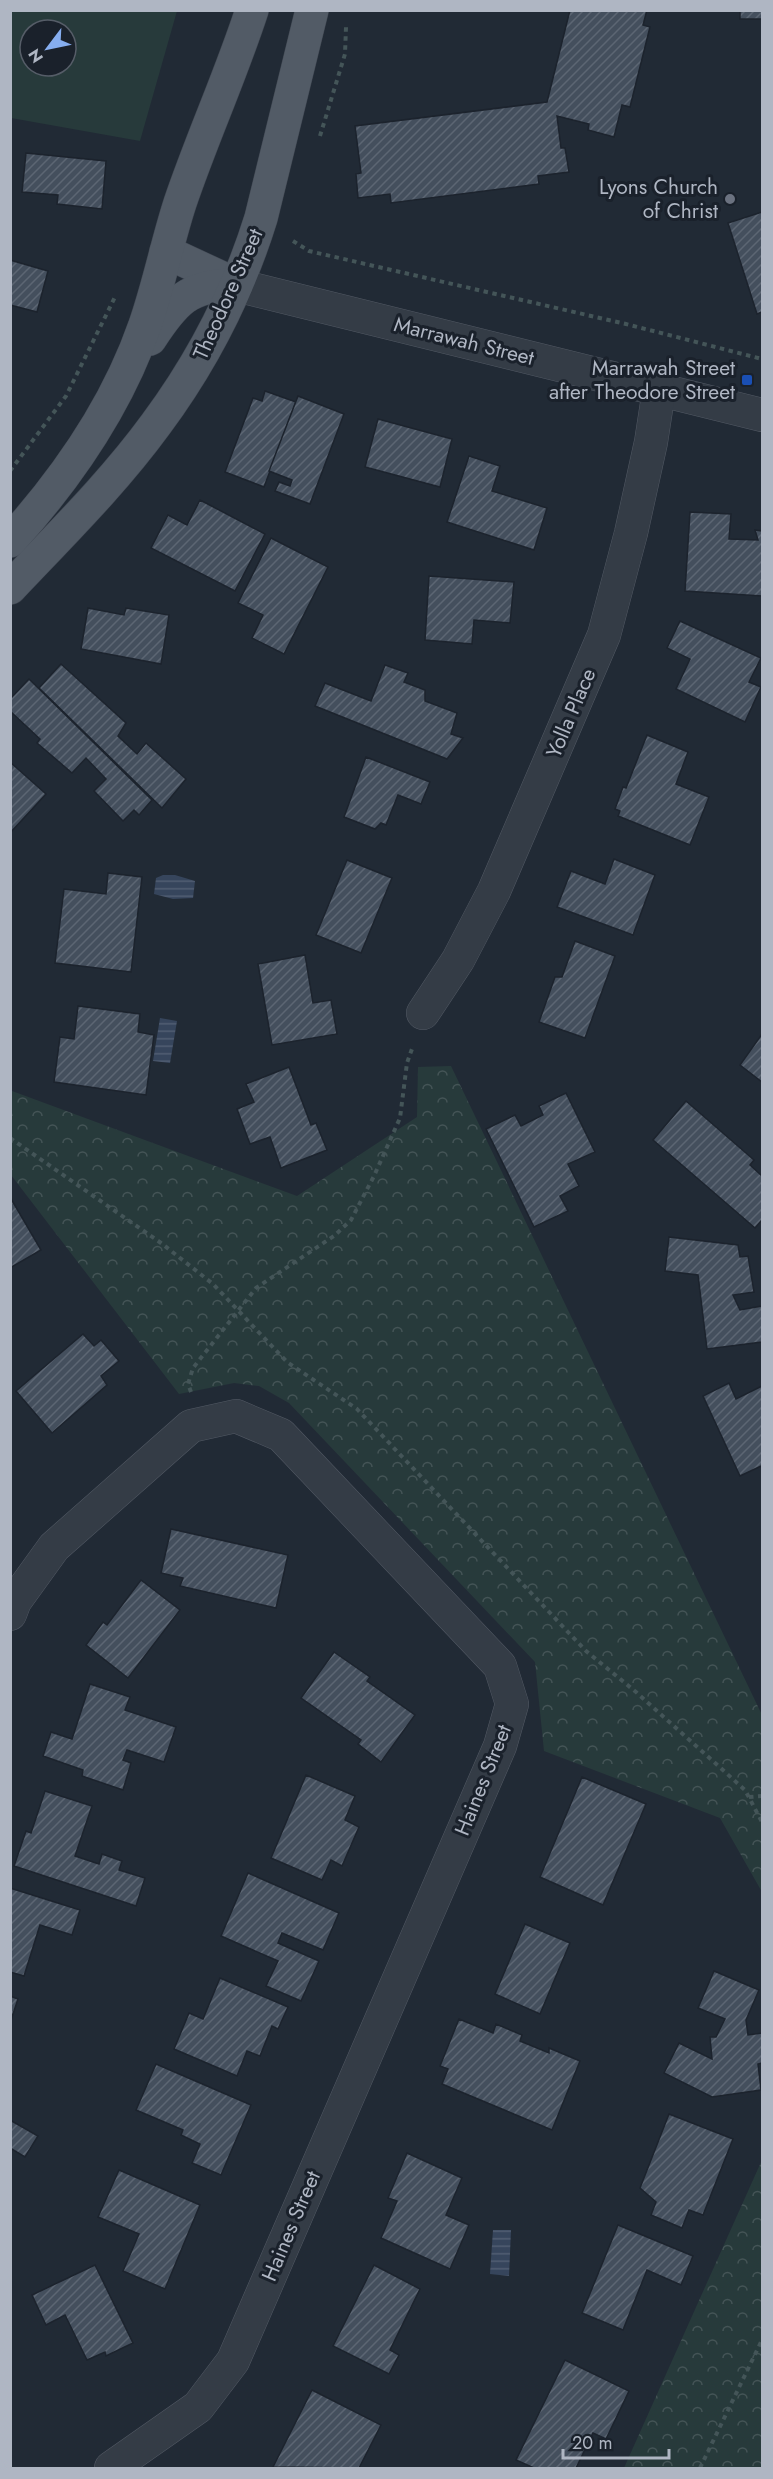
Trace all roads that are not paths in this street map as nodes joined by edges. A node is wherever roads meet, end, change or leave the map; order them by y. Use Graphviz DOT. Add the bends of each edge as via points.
graph roads {
  1 [pos="252,10"];
  2 [pos="312,10"];
  3 [pos="166,252"];
  4 [pos="236,285"];
  5 [pos="124,378"];
  6 [pos="659,390"];
  7 [pos="176,397"];
  8 [pos="762,415"];
  9 [pos="99,423"];
  10 [pos="10,541"];
  11 [pos="15,574"];
  12 [pos="423,1013"];
  13 [pos="10,1614"];
  14 [pos="111,2469"];
  1 -- 3 [label="main road" via="180,202"];
  2 -- 4 [label="main road, Theodore Street" via="266,201"];
  3 -- 4 [label="main road"];
  3 -- 5 [label="main road" via="145,326"];
  4 -- 5 [label="main road" via="209,286 178,302"];
  4 -- 6 [label="street, Marrawah Street"];
  4 -- 7 [label="main road, Theodore Street" via="216,330"];
  5 -- 9 [label="main road"];
  6 -- 8 [label="street, Marrawah Street"];
  6 -- 12 [label="street, Yolla Place" via="632,533 604,635 494,891 458,960"];
  7 -- 9 [label="main road" via="126,428"];
  7 -- 11 [label="main road, Theodore Street" via="134,453"];
  9 -- 10 [label="main road"];
  13 -- 14 [label="street, Haines Street" via="54,1547 191,1426 236,1416 281,1435 500,1666 512,1704 500,1746 233,2361 198,2407"];
}
